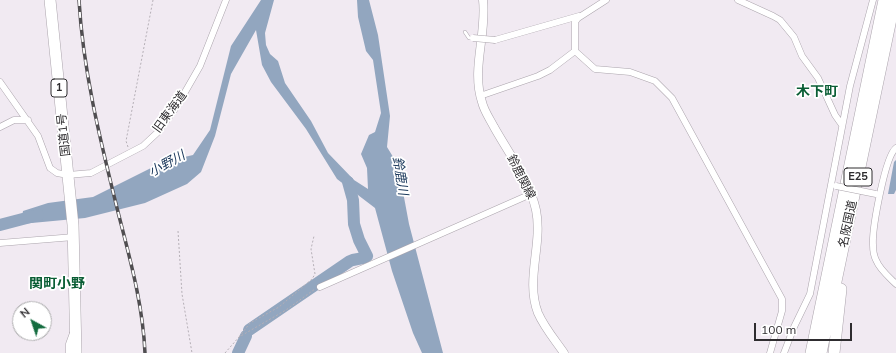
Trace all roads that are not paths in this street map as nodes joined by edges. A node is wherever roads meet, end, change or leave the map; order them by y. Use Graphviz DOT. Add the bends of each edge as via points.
graph roads {
  1 [pos="50,0"];
  2 [pos="226,0"];
  3 [pos="483,0"];
  4 [pos="606,0"];
  5 [pos="738,0"];
  6 [pos="873,0"];
  7 [pos="884,0"];
  8 [pos="895,0"];
  9 [pos="582,16"];
  10 [pos="465,32"];
  11 [pos="472,38"];
  12 [pos="576,51"];
  13 [pos="0,82"];
  14 [pos="480,96"];
  15 [pos="28,120"];
  16 [pos="842,125"];
  17 [pos="0,127"];
  18 [pos="896,148"];
  19 [pos="69,180"];
  20 [pos="834,186"];
  21 [pos="531,194"];
  22 [pos="878,195"];
  23 [pos="847,229"];
  24 [pos="74,237"];
  25 [pos="0,243"];
  26 [pos="896,284"];
  27 [pos="320,287"];
  28 [pos="75,328"];
  29 [pos="69,353"];
  30 [pos="76,353"];
  31 [pos="564,353"];
  32 [pos="770,353"];
  33 [pos="784,353"];
  34 [pos="811,353"];
  35 [pos="821,353"];
  36 [pos="834,353"];
  1 -- 19 [label="highway, 国道1号 / 1"];
  2 -- 19 [label="street, 旧東海道" via="200,66 158,132 131,153 91,173"];
  3 -- 14 [label="main road, 鈴鹿関線" via="484,20 478,72"];
  4 -- 9 [label="street"];
  5 -- 16 [label="street" via="780,20 794,37 802,56 818,78"];
  6 -- 16 [label="street"];
  7 -- 34 [label="highway, 名阪国道 / E25"];
  8 -- 23 [label="highway, 名阪国道 / E25"];
  9 -- 11 [label="street, bridge" via="495,40"];
  9 -- 12 [label="street" via="575,22"];
  10 -- 11 [label="lane"];
  12 -- 14 [label="street" via="538,76"];
  12 -- 32 [label="street" via="595,69 630,72 655,81 672,98 782,299 782,311"];
  13 -- 15 [label="street"];
  14 -- 21 [label="main road, 鈴鹿関線"];
  15 -- 17 [label="street" via="14,120"];
  15 -- 19 [label="street" via="38,136 50,168"];
  16 -- 20 [label="street"];
  18 -- 22 [label="street" via="889,157"];
  19 -- 24 [label="highway, 国道1号 / 1"];
  20 -- 22 [label="street, bridge"];
  20 -- 33 [label="street" via="810,294"];
  21 -- 27 [label="street"];
  21 -- 31 [label="main road, 鈴鹿関線" via="538,231 533,283 535,303 542,322"];
  22 -- 26 [label="street" via="874,255 882,271"];
  23 -- 35 [label="highway, 名阪国道 / E25"];
  23 -- 36 [label="highway"];
  24 -- 25 [label="street"];
  24 -- 28 [label="highway, 国道1号 / 1"];
  28 -- 29 [label="street" via="69,344"];
  28 -- 30 [label="highway, 国道1号 / 1"];
}
